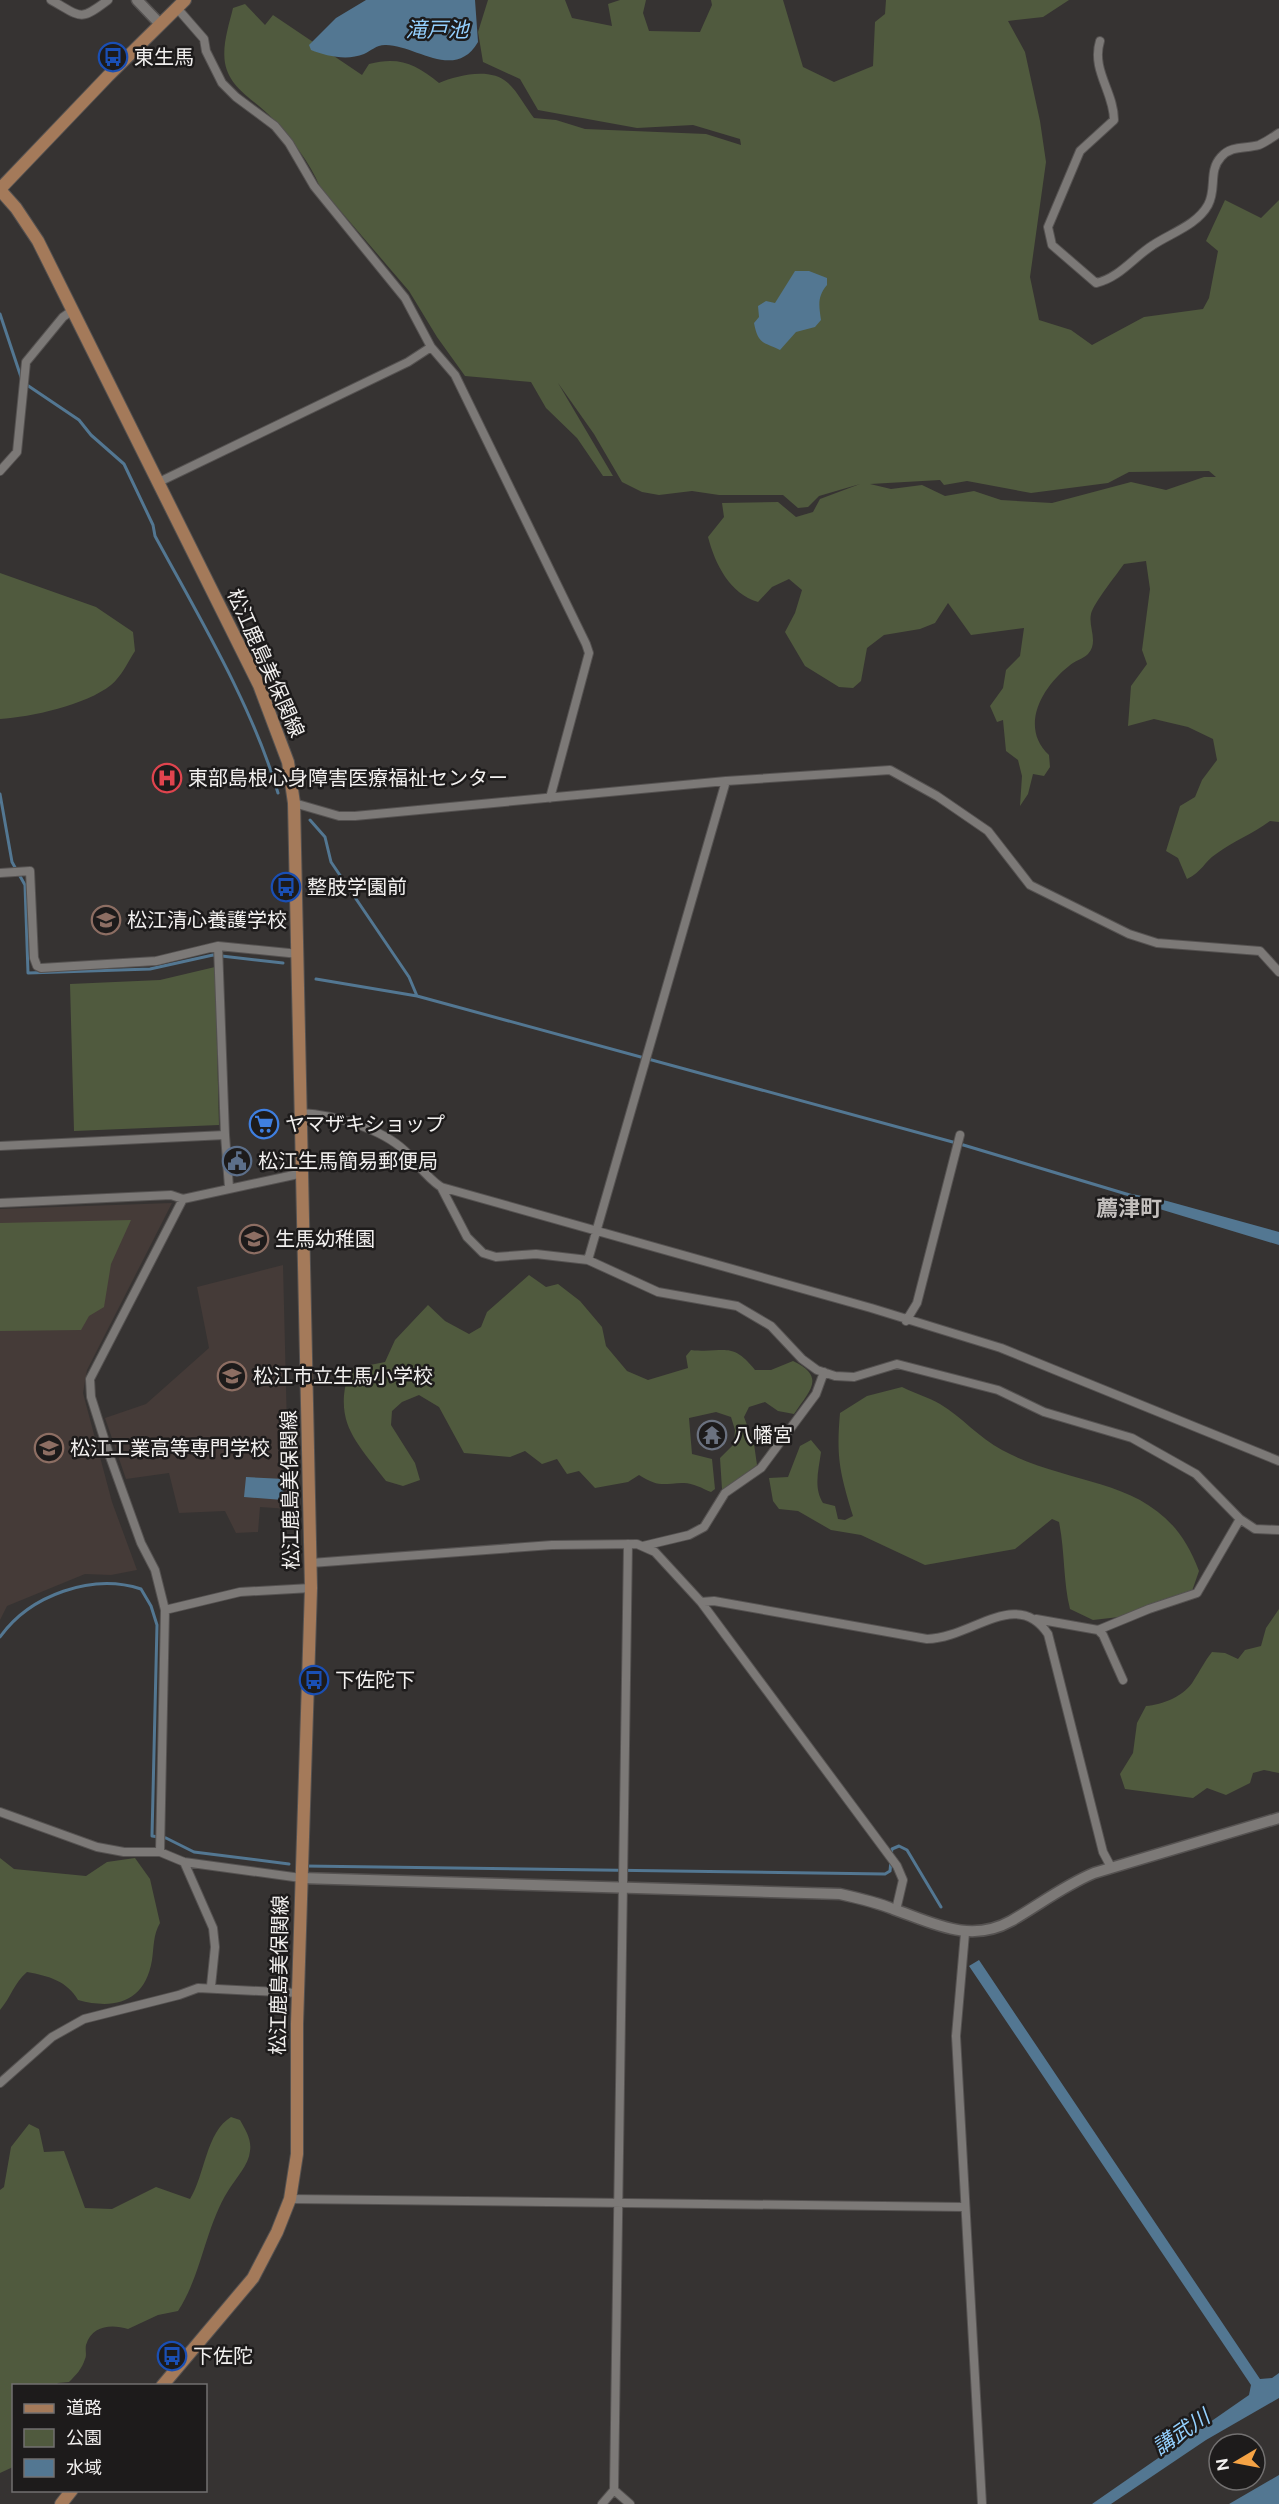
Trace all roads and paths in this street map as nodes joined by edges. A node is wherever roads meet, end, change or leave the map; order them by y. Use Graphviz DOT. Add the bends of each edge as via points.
graph roads {
  1 [pos="51,0"];
  2 [pos="108,0"];
  3 [pos="137,0"];
  4 [pos="181,4"];
  5 [pos="160,24"];
  6 [pos="1100,41"];
  7 [pos="1279,133"];
  8 [pos="0,189"];
  9 [pos="73,310"];
  10 [pos="431,347"];
  11 [pos="0,471"];
  12 [pos="159,482"];
  13 [pos="726,781"];
  14 [pos="550,798"];
  15 [pos="294,803"];
  16 [pos="0,873"];
  17 [pos="218,952"];
  18 [pos="299,954"];
  19 [pos="1279,972"];
  20 [pos="301,1113"];
  21 [pos="225,1135"];
  22 [pos="960,1135"];
  23 [pos="0,1146"];
  24 [pos="303,1173"];
  25 [pos="441,1186"];
  26 [pos="229,1187"];
  27 [pos="183,1199"];
  28 [pos="0,1203"];
  29 [pos="597,1231"];
  30 [pos="588,1260"];
  31 [pos="906,1321"];
  32 [pos="824,1372"];
  33 [pos="1279,1461"];
  34 [pos="1240,1519"];
  35 [pos="1279,1530"];
  36 [pos="628,1544"];
  37 [pos="643,1546"];
  38 [pos="311,1563"];
  39 [pos="311,1588"];
  40 [pos="701,1602"];
  41 [pos="165,1610"];
  42 [pos="1036,1619"];
  43 [pos="1098,1630"];
  44 [pos="1123,1680"];
  45 [pos="0,1812"];
  46 [pos="1279,1818"];
  47 [pos="160,1852"];
  48 [pos="184,1862"];
  49 [pos="1111,1868"];
  50 [pos="301,1878"];
  51 [pos="623,1887"];
  52 [pos="896,1910"];
  53 [pos="965,1933"];
  54 [pos="211,1986"];
  55 [pos="298,1993"];
  56 [pos="0,2083"];
  57 [pos="290,2199"];
  58 [pos="618,2201"];
  59 [pos="964,2206"];
  60 [pos="163,2384"];
  61 [pos="614,2490"];
  62 [pos="70,2492"];
  63 [pos="61,2504"];
  64 [pos="602,2504"];
  65 [pos="630,2504"];
  66 [pos="982,2504"];
  1 -- 2 [label="street" via="80,16 87,16"];
  3 -- 5 [label="street"];
  4 -- 5 [label="main road, 松江鹿島美保関線"];
  4 -- 10 [label="street" via="204,39 222,83 290,143 314,186 405,298"];
  5 -- 8 [label="main road, 松江鹿島美保関線"];
  6 -- 7 [label="street" via="1099,69 1112,100 1114,120 1080,151 1048,227 1052,245 1096,284 1115,275 1202,213 1212,196 1212,174 1222,155 1233,148 1258,145"];
  8 -- 9 [label="main road, 松江鹿島美保関線" via="38,241"];
  9 -- 11 [label="street" via="26,362 20,442 13,460"];
  9 -- 12 [label="main road, 松江鹿島美保関線"];
  10 -- 12 [label="street" via="408,362"];
  10 -- 14 [label="street" via="455,375 477,417 589,653"];
  12 -- 15 [label="main road, 松江鹿島美保関線" via="259,685 288,762"];
  13 -- 14 [label="street"];
  13 -- 19 [label="street" via="896,772 988,831 1030,885 1129,934 1157,943 1260,951"];
  13 -- 29 [label="street"];
  14 -- 15 [label="street" via="355,816 339,816"];
  15 -- 18 [label="main road, 松江鹿島美保関線"];
  16 -- 17 [label="street" via="30,871 34,958 41,968 156,961"];
  17 -- 18 [label="street"];
  17 -- 21 [label="street"];
  18 -- 20 [label="main road, 松江鹿島美保関線"];
  20 -- 24 [label="main road, 松江鹿島美保関線"];
  20 -- 25 [label="street" via="388,1139"];
  21 -- 23 [label="street"];
  21 -- 26 [label="street"];
  22 -- 31 [label="street" via="917,1303"];
  24 -- 26 [label="street"];
  24 -- 38 [label="main road, 松江鹿島美保関線"];
  25 -- 29 [label="street"];
  25 -- 30 [label="street" via="468,1237 483,1253 496,1257 536,1254"];
  26 -- 27 [label="street"];
  27 -- 28 [label="street" via="171,1195"];
  27 -- 41 [label="street" via="90,1379 109,1454 141,1543 155,1570"];
  29 -- 30 [label="street"];
  29 -- 31 [label="street"];
  30 -- 32 [label="street" via="658,1292 737,1306 771,1326 802,1359"];
  31 -- 33 [label="street" via="1001,1348"];
  32 -- 34 [label="street" via="855,1377 897,1364 998,1390 1044,1412 1132,1438 1196,1474"];
  32 -- 37 [label="street" via="816,1394 761,1468 725,1493 704,1527"];
  34 -- 35 [label="street" via="1255,1529"];
  34 -- 43 [label="street" via="1197,1593"];
  36 -- 37 [label="street"];
  36 -- 38 [label="street" via="552,1545"];
  36 -- 51 [label="street"];
  37 -- 40 [label="street" via="655,1552"];
  38 -- 39 [label="main road, 松江鹿島美保関線"];
  39 -- 41 [label="street" via="240,1592"];
  39 -- 50 [label="main road, 松江鹿島美保関線"];
  40 -- 42 [label="street" via="714,1601 927,1639 959,1634 1007,1614"];
  40 -- 52 [label="street" via="897,1866 903,1880"];
  41 -- 47 [label="street"];
  42 -- 43 [label="street"];
  42 -- 49 [label="street" via="1048,1634 1103,1852"];
  43 -- 44 [label="street"];
  45 -- 47 [label="street" via="97,1847"];
  46 -- 49 [label="street"];
  47 -- 48 [label="street"];
  48 -- 50 [label="street"];
  48 -- 54 [label="street" via="213,1928"];
  49 -- 53 [label="street" via="1066,1884 1010,1922 986,1931"];
  50 -- 51 [label="street"];
  50 -- 55 [label="main road, 松江鹿島美保関線"];
  51 -- 52 [label="street" via="840,1894"];
  51 -- 58 [label="street"];
  52 -- 53 [label="street"];
  53 -- 59 [label="street" via="956,2036"];
  54 -- 55 [label="street"];
  54 -- 56 [label="street" via="68,2025"];
  55 -- 57 [label="main road, 松江鹿島美保関線" via="297,2154"];
  57 -- 58 [label="street"];
  57 -- 60 [label="main road, 松江鹿島美保関線" via="278,2232 253,2277"];
  58 -- 59 [label="street"];
  58 -- 61 [label="street"];
  59 -- 66 [label="street"];
  61 -- 64 [label="street"];
  61 -- 65 [label="street"];
  62 -- 63 [label="main road"];
}
